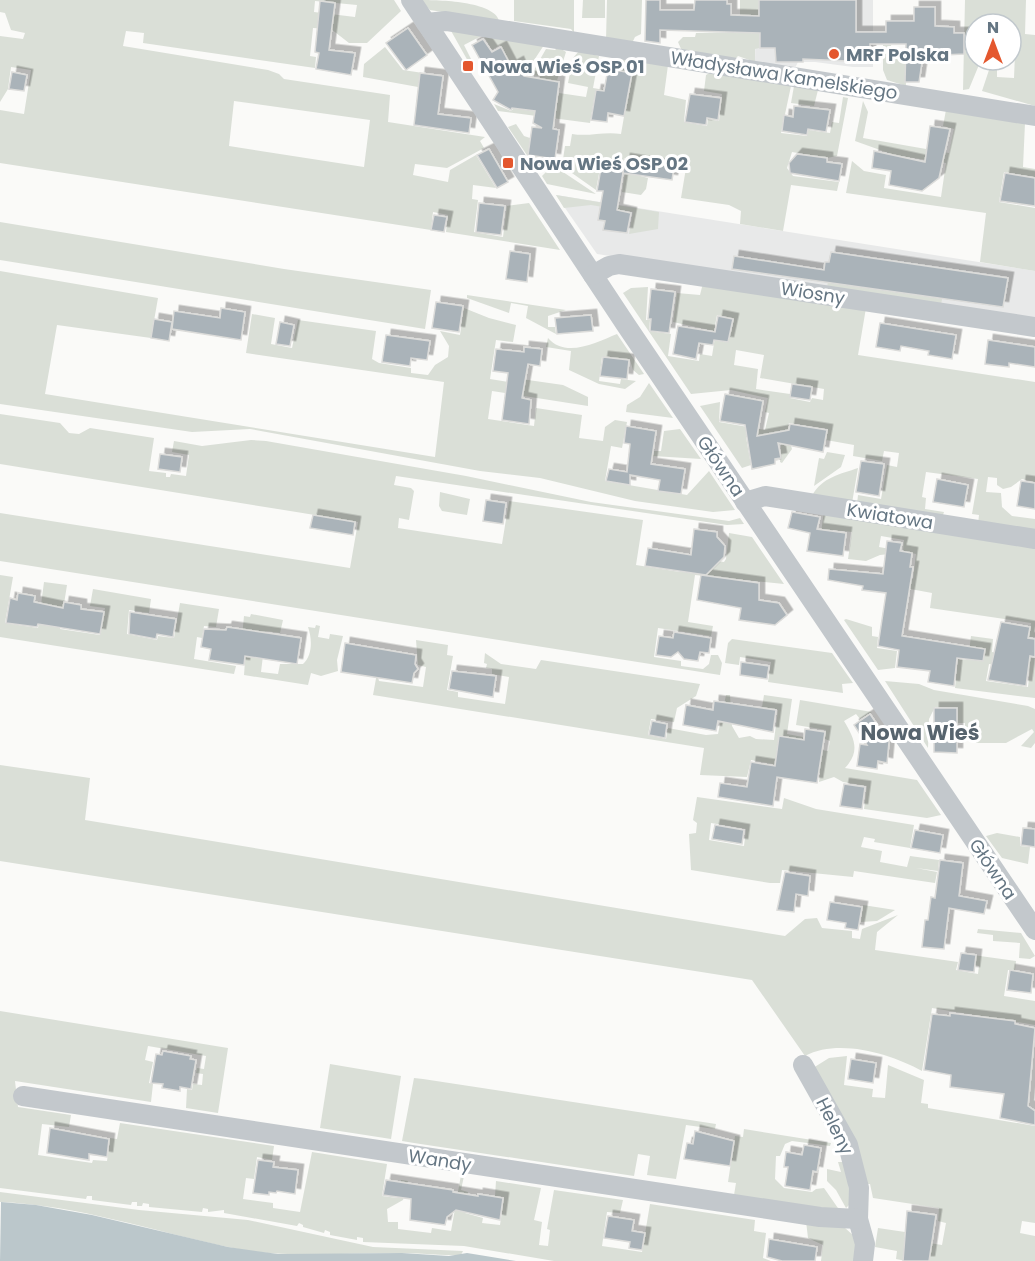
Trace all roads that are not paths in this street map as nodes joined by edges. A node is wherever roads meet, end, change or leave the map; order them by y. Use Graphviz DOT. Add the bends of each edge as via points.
graph roads {
  1 [pos="411,0"];
  2 [pos="426,23"];
  3 [pos="1035,116"];
  4 [pos="593,275"];
  5 [pos="1035,327"];
  6 [pos="745,502"];
  7 [pos="1035,539"];
  8 [pos="1035,930"];
  9 [pos="803,1065"];
  10 [pos="23,1096"];
  11 [pos="858,1219"];
  12 [pos="863,1261"];
  1 -- 2 [label="street, Główna"];
  2 -- 3 [label="street, Władysława Kamelskiego" via="446,21"];
  2 -- 4 [label="street, Główna"];
  4 -- 5 [label="street, Wiosny" via="620,264"];
  4 -- 6 [label="street, Główna"];
  6 -- 7 [label="street, Kwiatowa" via="761,496 795,500"];
  6 -- 8 [label="street, Główna"];
  9 -- 11 [label="street, Heleny" via="848,1145 860,1192"];
  10 -- 11 [label="street, Wandy" via="820,1217"];
  11 -- 12 [label="street, Heleny" via="864,1240"];
}
